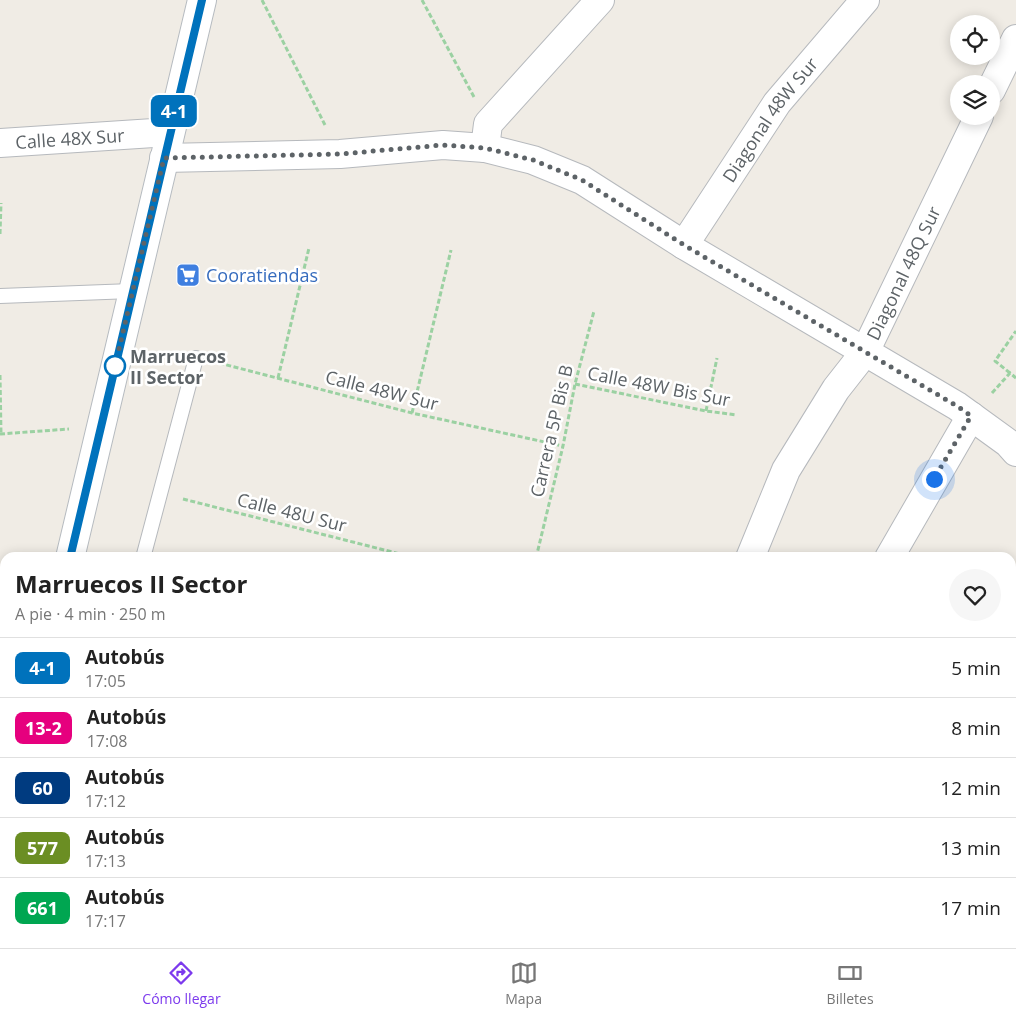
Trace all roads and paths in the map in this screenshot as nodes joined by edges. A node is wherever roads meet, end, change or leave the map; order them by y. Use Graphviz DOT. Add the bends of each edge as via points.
graph roads {
  1 [pos="202,0"];
  2 [pos="262,0"];
  3 [pos="422,0"];
  4 [pos="600,0"];
  5 [pos="865,0"];
  6 [pos="1016,39"];
  7 [pos="998,75"];
  8 [pos="975,125"];
  9 [pos="486,136"];
  10 [pos="0,143"];
  11 [pos="166,145"];
  12 [pos="340,154"];
  13 [pos="1,204"];
  14 [pos="0,234"];
  15 [pos="684,245"];
  16 [pos="309,248"];
  17 [pos="451,250"];
  18 [pos="132,291"];
  19 [pos="0,296"];
  20 [pos="594,311"];
  21 [pos="1016,331"];
  22 [pos="866,352"];
  23 [pos="196,358"];
  24 [pos="718,358"];
  25 [pos="1010,373"];
  26 [pos="0,374"];
  27 [pos="278,378"];
  28 [pos="575,384"];
  29 [pos="706,411"];
  30 [pos="412,413"];
  31 [pos="737,415"];
  32 [pos="971,416"];
  33 [pos="74,429"];
  34 [pos="1,434"];
  35 [pos="563,446"];
  36 [pos="1016,452"];
  37 [pos="160,493"];
  38 [pos="71,552"];
  39 [pos="145,552"];
  40 [pos="392,552"];
  41 [pos="537,552"];
  42 [pos="752,552"];
  43 [pos="892,552"];
  1 -- 11 [label="street"];
  2 -- 12 [label="path"];
  3 -- 9 [label="path"];
  4 -- 9 [label="street"];
  5 -- 15 [label="street, Diagonal 48W Sur" via="776,103"];
  6 -- 7 [label="street"];
  8 -- 22 [label="street, Diagonal 48Q Sur"];
  9 -- 12 [label="street, Calle 48X Sur" via="443,145"];
  9 -- 15 [label="street, Calle 48X Sur" via="582,180"];
  10 -- 11 [label="street, Calle 48X Sur"];
  11 -- 12 [label="street, Calle 48X Sur"];
  11 -- 18 [label="street"];
  13 -- 14 [label="path"];
  15 -- 22 [label="street, Calle 48X Sur"];
  16 -- 27 [label="path"];
  17 -- 30 [label="path"];
  18 -- 19 [label="lane"];
  18 -- 38 [label="street"];
  20 -- 28 [label="path, Carrera 5P Bis B"];
  21 -- 25 [label="path" via="995,361"];
  22 -- 32 [label="street, Calle 48X Sur"];
  22 -- 42 [label="street, Diagonal 48Q Sur" via="836,389 786,470"];
  23 -- 27 [label="path, Calle 48W Sur"];
  23 -- 37 [label="lane"];
  24 -- 29 [label="path"];
  26 -- 34 [label="path"];
  27 -- 30 [label="path, Calle 48W Sur"];
  28 -- 29 [label="path, Calle 48W Bis Sur"];
  28 -- 35 [label="path, Carrera 5P Bis B"];
  29 -- 31 [label="path, Calle 48W Bis Sur"];
  30 -- 35 [label="path, Calle 48W Sur"];
  32 -- 36 [label="street, Calle 48X Sur"];
  32 -- 43 [label="street"];
  33 -- 34 [label="path"];
  35 -- 41 [label="path, Carrera 5P Bis B"];
  37 -- 39 [label="lane"];
  37 -- 40 [label="path, Calle 48U Sur"];
}
